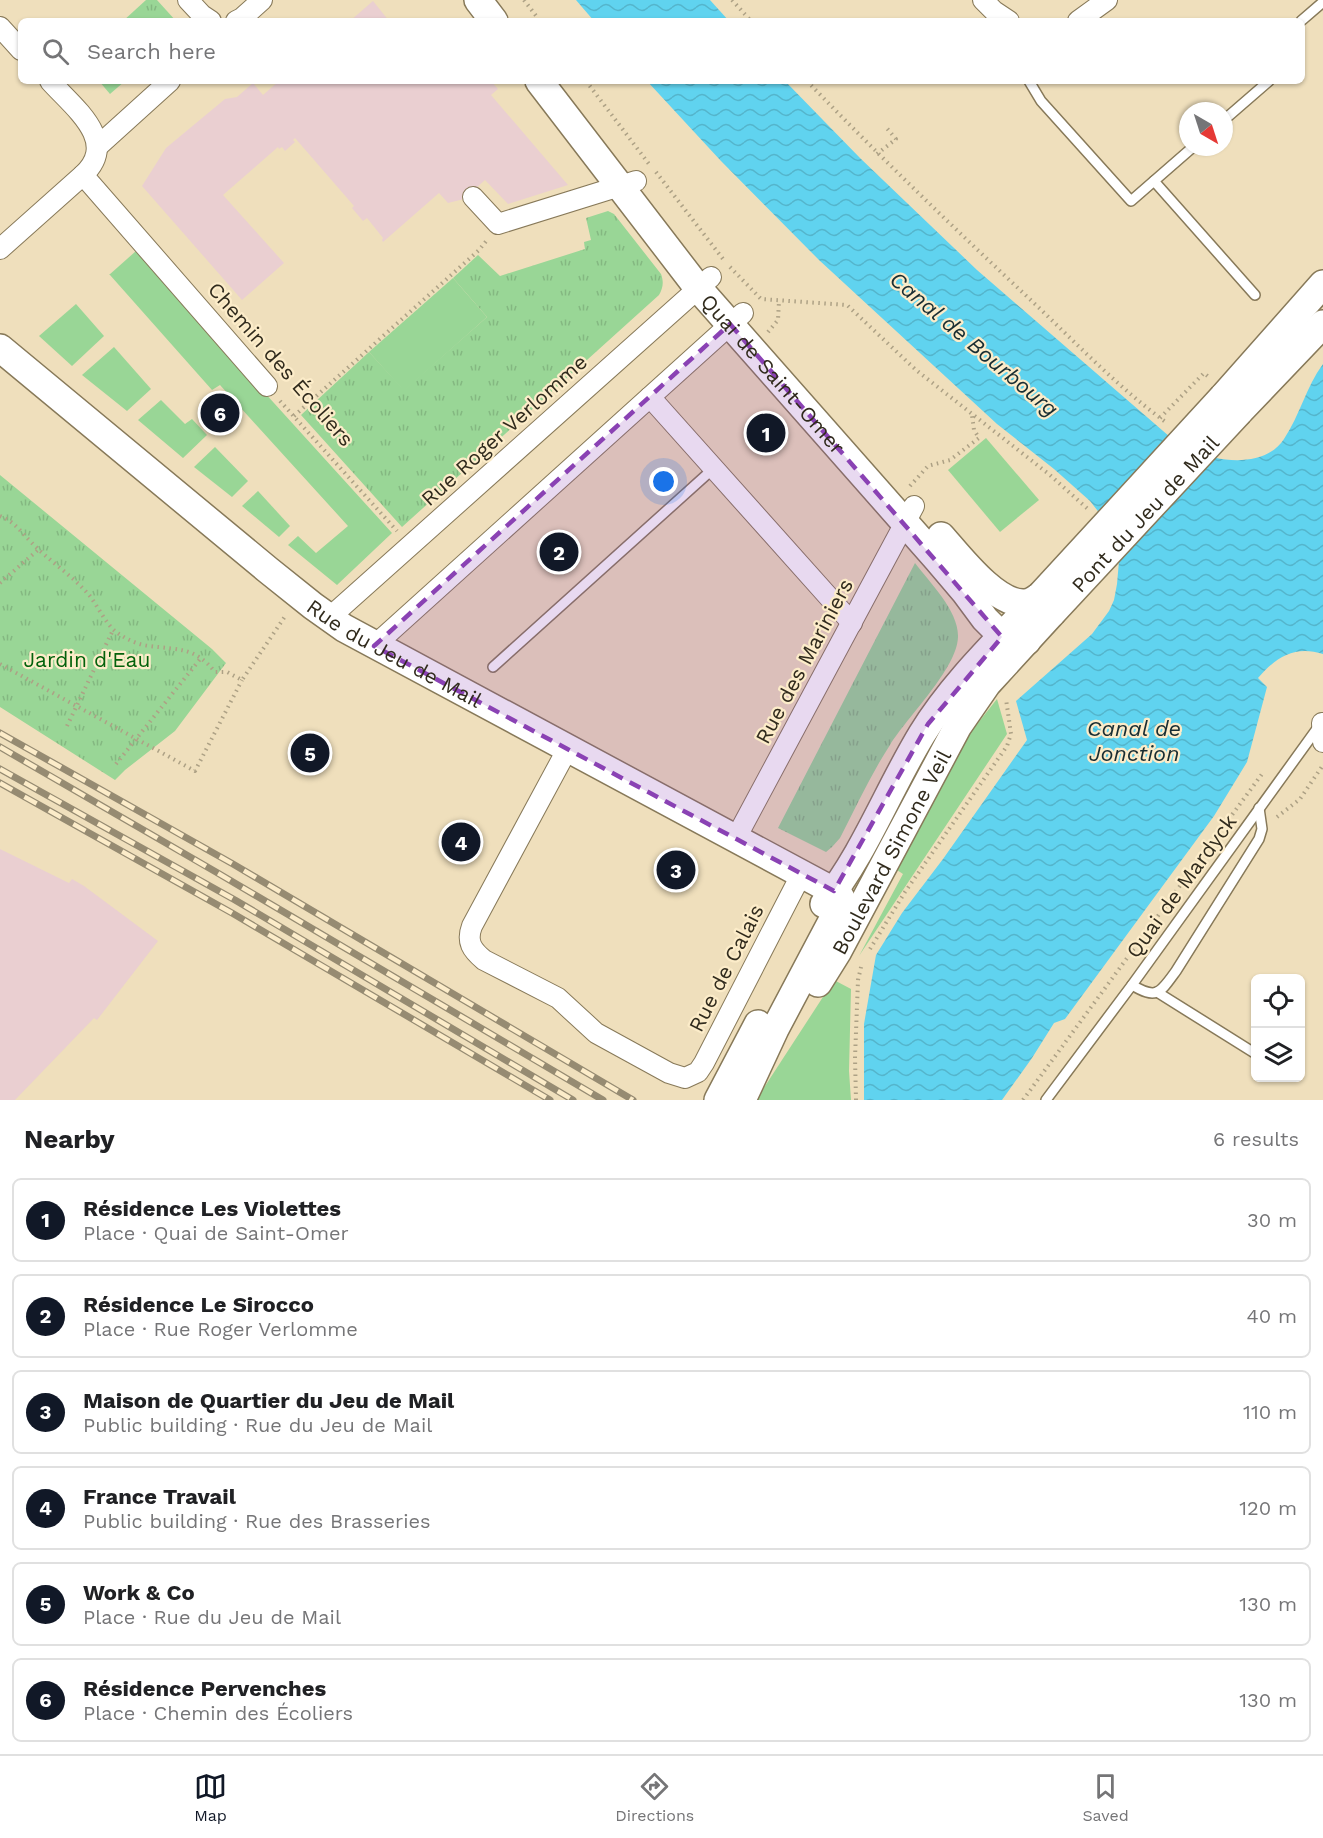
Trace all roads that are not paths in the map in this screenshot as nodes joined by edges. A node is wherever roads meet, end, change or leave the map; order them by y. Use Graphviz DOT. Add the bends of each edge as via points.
graph roads {
  1 [pos="188,0"];
  2 [pos="262,0"];
  3 [pos="478,0"];
  4 [pos="498,0"];
  5 [pos="983,0"];
  6 [pos="1107,0"];
  7 [pos="1323,2"];
  8 [pos="207,18"];
  9 [pos="242,18"];
  10 [pos="492,18"];
  11 [pos="512,18"];
  12 [pos="1004,18"];
  13 [pos="1081,18"];
  14 [pos="1304,18"];
  15 [pos="0,27"];
  16 [pos="18,47"];
  17 [pos="53,84"];
  18 [pos="167,84"];
  19 [pos="542,84"];
  20 [pos="561,84"];
  21 [pos="1031,84"];
  22 [pos="1266,84"];
  23 [pos="1233,112"];
  24 [pos="97,147"];
  25 [pos="1183,156"];
  26 [pos="83,175"];
  27 [pos="1154,181"];
  28 [pos="627,184"];
  29 [pos="473,197"];
  30 [pos="0,249"];
  31 [pos="705,282"];
  32 [pos="1323,284"];
  33 [pos="1255,295"];
  34 [pos="736,319"];
  35 [pos="1322,325"];
  36 [pos="0,348"];
  37 [pos="267,386"];
  38 [pos="650,397"];
  39 [pos="1231,405"];
  40 [pos="714,468"];
  41 [pos="910,505"];
  42 [pos="1047,604"];
  43 [pos="329,618"];
  44 [pos="852,622"];
  45 [pos="1014,639"];
  46 [pos="374,646"];
  47 [pos="493,667"];
  48 [pos="1323,729"];
  49 [pos="567,748"];
  50 [pos="1259,808"];
  51 [pos="736,838"];
  52 [pos="802,873"];
  53 [pos="834,891"];
  54 [pos="1132,985"];
  55 [pos="1157,992"];
  56 [pos="1251,1051"];
  57 [pos="718,1100"];
  58 [pos="743,1100"];
  59 [pos="1046,1100"];
  1 -- 8 [label="street"];
  2 -- 9 [label="street"];
  3 -- 10 [label="main road"];
  4 -- 11 [label="main road"];
  5 -- 12 [label="street"];
  6 -- 13 [label="street"];
  7 -- 14 [label="lane"];
  15 -- 16 [label="street"];
  17 -- 24 [label="street" via="90,126"];
  18 -- 24 [label="street"];
  19 -- 28 [label="main road, Quai de Saint-Omer"];
  20 -- 28 [label="main road, Quai de Saint-Omer"];
  21 -- 27 [label="lane" via="1041,101 1131,201"];
  22 -- 23 [label="lane"];
  24 -- 26 [label="street" via="94,163"];
  25 -- 27 [label="lane"];
  26 -- 30 [label="street"];
  26 -- 37 [label="street, Chemin des Écoliers"];
  27 -- 33 [label="lane"];
  28 -- 29 [label="street" via="498,224"];
  28 -- 31 [label="main road, Quai de Saint-Omer"];
  31 -- 34 [label="main road, Quai de Saint-Omer"];
  31 -- 43 [label="street, Rue Roger Verlomme"];
  32 -- 39 [label="main road"];
  34 -- 38 [label="street"];
  34 -- 41 [label="main road, Quai de Saint-Omer"];
  34 -- 41 [label="main road, Quai de Saint-Omer" via="764,336"];
  35 -- 39 [label="main road"];
  36 -- 43 [label="main road, Rue du Jeu de Mail"];
  38 -- 40 [label="street"];
  38 -- 46 [label="street"];
  39 -- 42 [label="main road, Pont du Jeu de Mail, bridge"];
  40 -- 44 [label="street"];
  40 -- 47 [label="lane"];
  41 -- 42 [label="main road, Quai de Saint-Omer" via="1000,594 1024,603"];
  41 -- 44 [label="street, Rue des Mariniers"];
  41 -- 45 [label="main road, Quai de Saint-Omer" via="985,619"];
  42 -- 45 [label="main road, Boulevard Simone Veil"];
  43 -- 46 [label="main road, Rue du Jeu de Mail"];
  44 -- 51 [label="street, Rue des Mariniers"];
  45 -- 53 [label="main road, Boulevard Simone Veil" via="962,681 928,724"];
  45 -- 58 [label="main road, Boulevard Simone Veil" via="953,734 838,951"];
  46 -- 49 [label="main road, Rue du Jeu de Mail"];
  48 -- 50 [label="lane, Quai de Mardyck"];
  49 -- 51 [label="main road, Rue du Jeu de Mail"];
  49 -- 52 [label="street, Rue de Calais" via="472,927 469,941 484,960 565,1003 596,1033 669,1073 685,1078 704,1064"];
  50 -- 54 [label="lane, Quai de Mardyck"];
  50 -- 55 [label="lane, Quai de Mardyck" via="1259,839 1176,971"];
  51 -- 52 [label="main road, Rue du Jeu de Mail"];
  52 -- 53 [label="main road, Rue du Jeu de Mail"];
  53 -- 57 [label="main road, Boulevard Simone Veil" via="812,920"];
  53 -- 58 [label="main road, Boulevard Simone Veil" via="841,898 840,906 775,1029"];
  54 -- 55 [label="lane, Quai de Mardyck" via="1148,994"];
  54 -- 59 [label="lane, Quai de Mardyck"];
  55 -- 56 [label="lane"];
}
